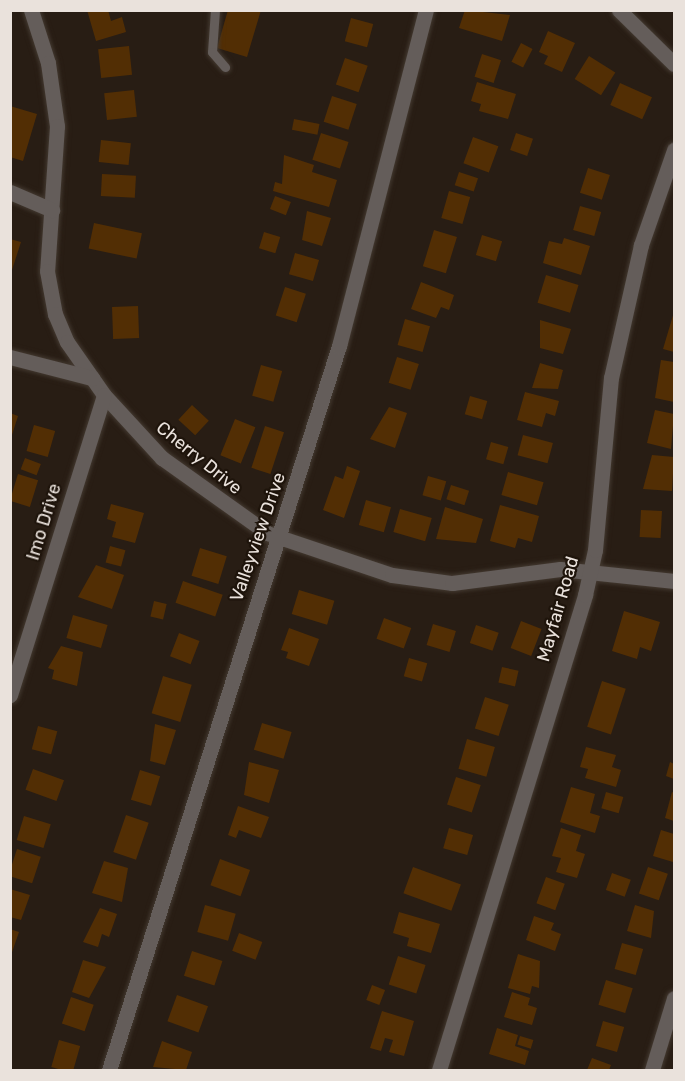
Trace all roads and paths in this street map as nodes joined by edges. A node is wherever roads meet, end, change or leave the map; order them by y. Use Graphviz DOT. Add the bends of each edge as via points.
graph roads {
  1 [pos="31,10"];
  2 [pos="214,10"];
  3 [pos="426,10"];
  4 [pos="619,10"];
  5 [pos="675,64"];
  6 [pos="225,67"];
  7 [pos="675,150"];
  8 [pos="10,192"];
  9 [pos="52,210"];
  10 [pos="10,357"];
  11 [pos="92,378"];
  12 [pos="104,395"];
  13 [pos="279,537"];
  14 [pos="591,570"];
  15 [pos="675,581"];
  16 [pos="10,695"];
  17 [pos="675,998"];
  18 [pos="109,1071"];
  19 [pos="439,1071"];
  20 [pos="652,1071"];
  1 -- 9 [label="street, Cherry Drive" via="55,104"];
  2 -- 6 [label="lane" via="212,52"];
  3 -- 13 [label="street, Valleyview Drive" via="372,231"];
  4 -- 5 [label="street"];
  7 -- 14 [label="street, Mayfair Road" via="641,245 611,378"];
  8 -- 9 [label="street"];
  9 -- 11 [label="street, Cherry Drive" via="49,291 67,342"];
  10 -- 11 [label="street"];
  11 -- 12 [label="street, Cherry Drive"];
  12 -- 13 [label="street, Cherry Drive" via="162,458"];
  12 -- 16 [label="street, Imo Drive"];
  13 -- 14 [label="street, Cherry Drive" via="428,582"];
  13 -- 18 [label="street, Valleyview Drive"];
  14 -- 15 [label="street, Cherry Drive"];
  14 -- 19 [label="street, Mayfair Road"];
  17 -- 20 [label="street"];
}
